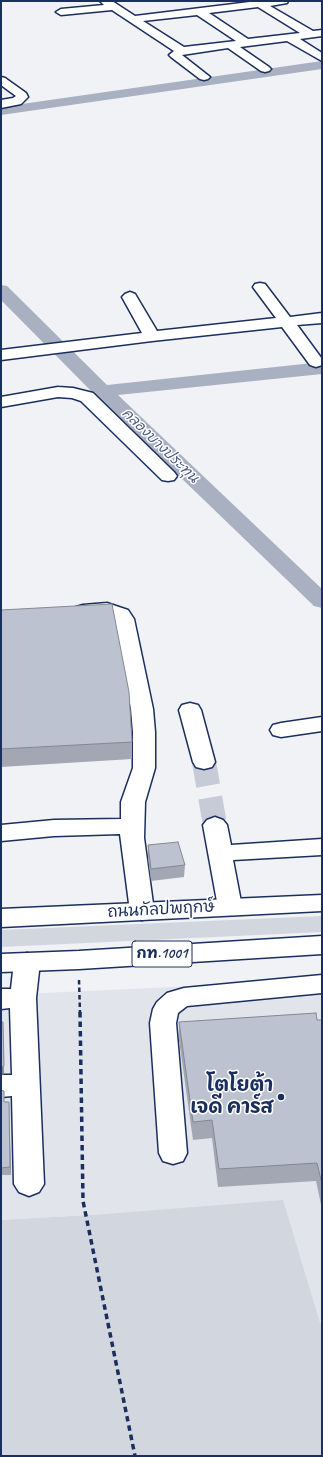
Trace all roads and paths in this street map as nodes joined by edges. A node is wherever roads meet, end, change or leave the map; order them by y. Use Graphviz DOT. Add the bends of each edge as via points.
graph roads {
  1 [pos="283,1"];
  2 [pos="241,3"];
  3 [pos="109,4"];
  4 [pos="260,4"];
  5 [pos="51,5"];
  6 [pos="176,5"];
  7 [pos="199,11"];
  8 [pos="61,12"];
  9 [pos="188,13"];
  10 [pos="135,19"];
  11 [pos="70,20"];
  12 [pos="322,33"];
  13 [pos="310,34"];
  14 [pos="289,37"];
  15 [pos="245,42"];
  16 [pos="229,44"];
  17 [pos="182,51"];
  18 [pos="322,58"];
  19 [pos="265,69"];
  20 [pos="204,77"];
  21 [pos="1,80"];
  22 [pos="1,104"];
  23 [pos="260,286"];
  24 [pos="130,297"];
  25 [pos="322,318"];
  26 [pos="286,322"];
  27 [pos="152,336"];
  28 [pos="1,355"];
  29 [pos="316,362"];
  30 [pos="1,402"];
  31 [pos="168,476"];
  32 [pos="62,613"];
  33 [pos="190,710"];
  34 [pos="322,724"];
  35 [pos="281,730"];
  36 [pos="204,762"];
  37 [pos="215,825"];
  38 [pos="132,826"];
  39 [pos="1,833"];
  40 [pos="322,847"];
  41 [pos="221,853"];
  42 [pos="322,903"];
  43 [pos="230,907"];
  44 [pos="142,911"];
  45 [pos="1,918"];
  46 [pos="322,945"];
  47 [pos="79,960"];
  48 [pos="27,962"];
  49 [pos="1,963"];
  50 [pos="322,984"];
  51 [pos="12,999"];
  52 [pos="13,1086"];
  53 [pos="173,1153"];
  54 [pos="29,1184"];
  55 [pos="135,1456"];
  1 -- 4 [label="street"];
  2 -- 4 [label="street"];
  2 -- 7 [label="street"];
  3 -- 8 [label="street"];
  3 -- 10 [label="street"];
  4 -- 13 [label="street"];
  5 -- 8 [label="street"];
  6 -- 9 [label="street"];
  7 -- 9 [label="street"];
  7 -- 15 [label="street"];
  8 -- 11 [label="street"];
  9 -- 10 [label="street"];
  10 -- 17 [label="street"];
  12 -- 13 [label="street"];
  13 -- 14 [label="street"];
  14 -- 15 [label="street"];
  14 -- 18 [label="street"];
  15 -- 16 [label="street"];
  16 -- 17 [label="street"];
  16 -- 19 [label="street"];
  17 -- 20 [label="street" via="176,56"];
  21 -- 22 [label="street" via="22,97 17,101"];
  23 -- 26 [label="street"];
  24 -- 27 [label="street"];
  25 -- 26 [label="street"];
  26 -- 27 [label="street"];
  26 -- 29 [label="street"];
  27 -- 28 [label="street"];
  30 -- 31 [label="street" via="58,392 87,397"];
  32 -- 38 [label="street" via="107,609 121,614 124,619 142,709 145,738 144,768 133,802"];
  33 -- 36 [label="street"];
  34 -- 35 [label="street"];
  37 -- 41 [label="street"];
  38 -- 39 [label="street" via="54,828"];
  38 -- 44 [label="street"];
  40 -- 41 [label="street"];
  41 -- 43 [label="street"];
  42 -- 43 [label="street, ถนนกัลปพฤกษ์"];
  43 -- 44 [label="street, ถนนกัลปพฤกษ์"];
  44 -- 45 [label="street, ถนนกัลปพฤกษ์"];
  46 -- 47 [label="street, กท.1001"];
  47 -- 48 [label="street, กท.1001"];
  47 -- 55 [label="path" via="83,1201"];
  48 -- 49 [label="street, กท.1001"];
  48 -- 51 [label="street"];
  50 -- 53 [label="street" via="184,996 166,1009 162,1023"];
  51 -- 52 [label="street"];
  52 -- 54 [label="street"];
}
